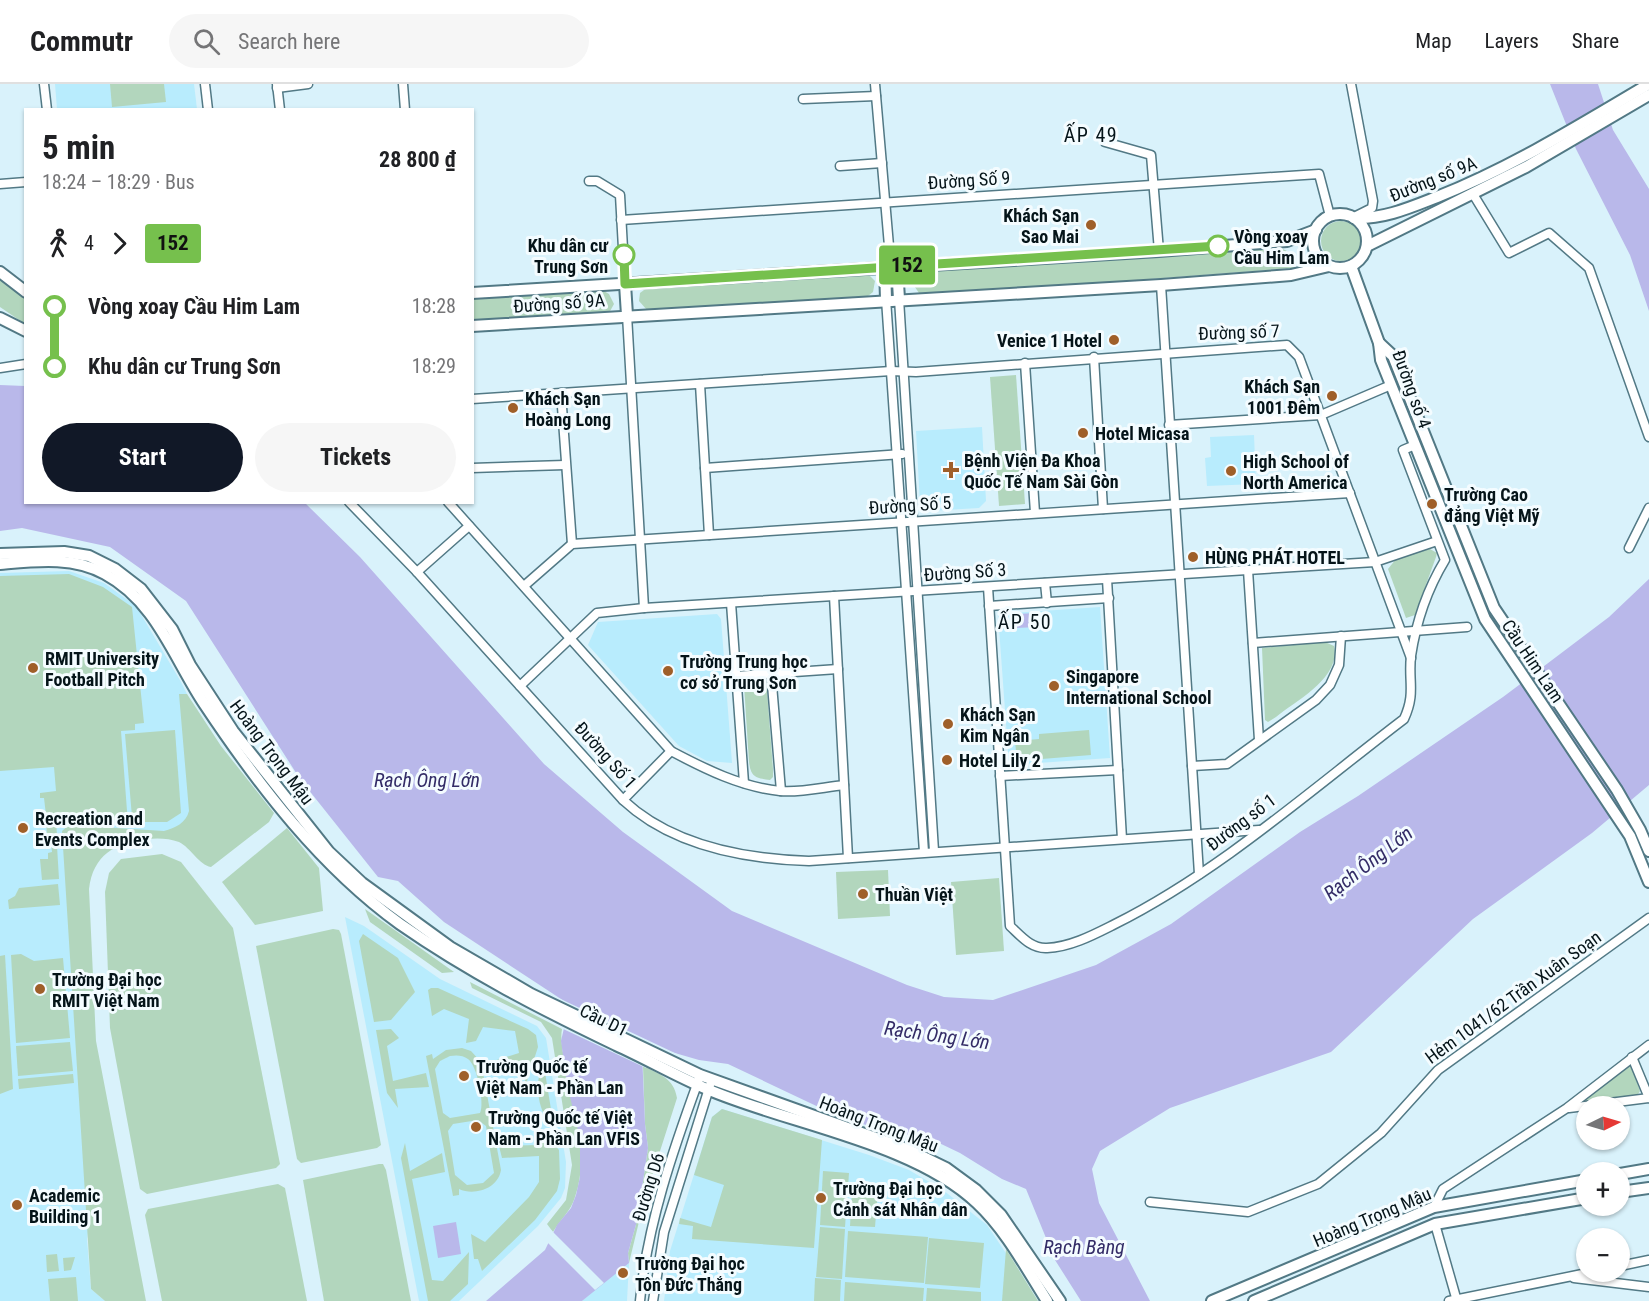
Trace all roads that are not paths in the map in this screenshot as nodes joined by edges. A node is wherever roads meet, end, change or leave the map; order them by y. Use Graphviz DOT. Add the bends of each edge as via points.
graph roads {
  1 [pos="44,84"];
  2 [pos="205,84"];
  3 [pos="308,84"];
  4 [pos="403,84"];
  5 [pos="875,84"];
  6 [pos="1351,84"];
  7 [pos="1649,84"];
  8 [pos="277,86"];
  9 [pos="1649,95"];
  10 [pos="876,96"];
  11 [pos="803,99"];
  12 [pos="47,108"];
  13 [pos="208,108"];
  14 [pos="280,108"];
  15 [pos="405,108"];
  16 [pos="1106,142"];
  17 [pos="1524,163"];
  18 [pos="882,164"];
  19 [pos="840,166"];
  20 [pos="590,181"];
  21 [pos="24,182"];
  22 [pos="0,184"];
  23 [pos="1154,185"];
  24 [pos="1473,194"];
  25 [pos="885,203"];
  26 [pos="1330,216"];
  27 [pos="1354,218"];
  28 [pos="621,220"];
  29 [pos="1316,230"];
  30 [pos="889,246"];
  31 [pos="1367,246"];
  32 [pos="1159,251"];
  33 [pos="897,266"];
  34 [pos="1329,266"];
  35 [pos="1351,266"];
  36 [pos="885,267"];
  37 [pos="0,272"];
  38 [pos="625,284"];
  39 [pos="1161,285"];
  40 [pos="24,290"];
  41 [pos="474,293"];
  42 [pos="886,299"];
  43 [pos="899,299"];
  44 [pos="627,315"];
  45 [pos="0,318"];
  46 [pos="474,326"];
  47 [pos="24,330"];
  48 [pos="1379,343"];
  49 [pos="1166,352"];
  50 [pos="1094,357"];
  51 [pos="1025,363"];
  52 [pos="24,364"];
  53 [pos="0,368"];
  54 [pos="891,371"];
  55 [pos="903,371"];
  56 [pos="700,384"];
  57 [pos="1391,385"];
  58 [pos="630,388"];
  59 [pos="561,393"];
  60 [pos="474,399"];
  61 [pos="1321,415"];
  62 [pos="1169,425"];
  63 [pos="1649,437"];
  64 [pos="1426,439"];
  65 [pos="1415,445"];
  66 [pos="909,454"];
  67 [pos="897,455"];
  68 [pos="565,465"];
  69 [pos="474,468"];
  70 [pos="705,468"];
  71 [pos="1350,493"];
  72 [pos="351,504"];
  73 [pos="450,504"];
  74 [pos="1174,504"];
  75 [pos="1649,508"];
  76 [pos="1103,509"];
  77 [pos="1035,513"];
  78 [pos="902,522"];
  79 [pos="913,522"];
  80 [pos="469,526"];
  81 [pos="709,535"];
  82 [pos="640,539"];
  83 [pos="1437,541"];
  84 [pos="572,544"];
  85 [pos="1629,548"];
  86 [pos="0,554"];
  87 [pos="1375,562"];
  88 [pos="0,564"];
  89 [pos="1248,570"];
  90 [pos="417,572"];
  91 [pos="1179,575"];
  92 [pos="1107,579"];
  93 [pos="1045,583"];
  94 [pos="524,586"];
  95 [pos="988,587"];
  96 [pos="917,591"];
  97 [pos="906,592"];
  98 [pos="834,596"];
  99 [pos="1108,598"];
  100 [pos="731,603"];
  101 [pos="1047,603"];
  102 [pos="989,606"];
  103 [pos="644,608"];
  104 [pos="1467,627"];
  105 [pos="1417,631"];
  106 [pos="1401,632"];
  107 [pos="1341,636"];
  108 [pos="570,639"];
  109 [pos="1253,643"];
  110 [pos="1411,658"];
  111 [pos="838,669"];
  112 [pos="771,673"];
  113 [pos="736,676"];
  114 [pos="520,686"];
  115 [pos="1259,740"];
  116 [pos="672,751"];
  117 [pos="1192,766"];
  118 [pos="1118,770"];
  119 [pos="1000,776"];
  120 [pos="744,783"];
  121 [pos="844,785"];
  122 [pos="781,791"];
  123 [pos="624,800"];
  124 [pos="1259,830"];
  125 [pos="1196,834"];
  126 [pos="1122,839"];
  127 [pos="1005,846"];
  128 [pos="934,851"];
  129 [pos="1649,851"];
  130 [pos="924,852"];
  131 [pos="848,858"];
  132 [pos="1199,874"];
  133 [pos="1649,882"];
  134 [pos="359,887"];
  135 [pos="1649,918"];
  136 [pos="528,998"];
  137 [pos="1649,1045"];
  138 [pos="1632,1057"];
  139 [pos="669,1065"];
  140 [pos="699,1080"];
  141 [pos="710,1084"];
  142 [pos="1649,1098"];
  143 [pos="1567,1108"];
  144 [pos="1649,1169"];
  145 [pos="1630,1172"];
  146 [pos="1576,1182"];
  147 [pos="1649,1188"];
  148 [pos="1630,1191"];
  149 [pos="1576,1200"];
  150 [pos="1150,1202"];
  151 [pos="1434,1207"];
  152 [pos="1435,1224"];
  153 [pos="1649,1260"];
  154 [pos="1630,1264"];
  155 [pos="1036,1273"];
  156 [pos="1576,1275"];
  157 [pos="1567,1277"];
  158 [pos="1649,1287"];
  159 [pos="1270,1298"];
  160 [pos="1454,1300"];
  161 [pos="640,1301"];
  162 [pos="653,1301"];
  163 [pos="1047,1301"];
  164 [pos="1060,1301"];
  165 [pos="1212,1301"];
  166 [pos="1254,1301"];
  1 -- 12 [label="street"];
  2 -- 13 [label="street"];
  3 -- 8 [label="street"];
  4 -- 15 [label="street"];
  5 -- 10 [label="street"];
  6 -- 27 [label="street" via="1373,201 1372,208"];
  7 -- 17 [label="main road"];
  8 -- 14 [label="street"];
  9 -- 17 [label="main road"];
  10 -- 11 [label="street"];
  10 -- 18 [label="street"];
  16 -- 23 [label="street" via="1150,154"];
  17 -- 24 [label="main road, Đường số 9A"];
  17 -- 27 [label="main road, Đường số 9A" via="1389,215"];
  18 -- 19 [label="street"];
  18 -- 25 [label="street"];
  20 -- 28 [label="street" via="620,195"];
  21 -- 22 [label="street"];
  23 -- 25 [label="street, Đường Số 9"];
  23 -- 26 [label="street, Đường Số 9" via="1318,174"];
  23 -- 32 [label="street"];
  24 -- 31 [label="main road, Đường số 9A"];
  24 -- 63 [label="street" via="1509,253 1549,233 1589,268"];
  25 -- 28 [label="street, Đường Số 9"];
  25 -- 30 [label="street"];
  26 -- 27 [label="main road"];
  26 -- 29 [label="main road"];
  27 -- 31 [label="main road" via="1365,230"];
  28 -- 38 [label="street"];
  29 -- 32 [label="main road, Đường số 9A" via="1287,241"];
  29 -- 34 [label="main road" via="1313,238 1317,254"];
  30 -- 33 [label="street"];
  30 -- 36 [label="street"];
  31 -- 35 [label="main road" via="1359,261"];
  32 -- 33 [label="main road, Đường số 9A"];
  33 -- 36 [label="main road, Đường số 9A"];
  33 -- 43 [label="main road"];
  34 -- 35 [label="main road"];
  34 -- 39 [label="main road, Đường số 9A" via="1291,275"];
  35 -- 48 [label="main road, Đường số 4"];
  36 -- 38 [label="main road, Đường số 9A"];
  36 -- 42 [label="main road"];
  37 -- 40 [label="main road"];
  38 -- 41 [label="main road, Đường số 9A"];
  38 -- 44 [label="main road"];
  39 -- 43 [label="main road, Đường số 9A"];
  39 -- 49 [label="street"];
  42 -- 43 [label="main road, Đường số 9A"];
  42 -- 44 [label="main road, Đường số 9A"];
  42 -- 54 [label="street"];
  43 -- 55 [label="street"];
  44 -- 46 [label="main road, Đường số 9A"];
  44 -- 58 [label="street"];
  45 -- 47 [label="main road"];
  48 -- 57 [label="main road, Đường số 4"];
  48 -- 64 [label="main road, Đường số 4" via="1393,356"];
  49 -- 50 [label="street, Đường số 7"];
  49 -- 61 [label="street, Đường số 7" via="1287,345 1299,357"];
  49 -- 62 [label="street"];
  50 -- 51 [label="street, Đường số 7"];
  50 -- 76 [label="street"];
  51 -- 55 [label="street, Đường số 7"];
  51 -- 77 [label="street"];
  52 -- 53 [label="street"];
  54 -- 55 [label="street, Đường số 7"];
  54 -- 56 [label="street"];
  54 -- 67 [label="street"];
  55 -- 66 [label="street"];
  56 -- 58 [label="street"];
  56 -- 70 [label="street"];
  57 -- 61 [label="street"];
  57 -- 65 [label="main road, Đường số 4"];
  58 -- 59 [label="street"];
  58 -- 82 [label="street"];
  59 -- 60 [label="street"];
  59 -- 68 [label="street"];
  61 -- 62 [label="street"];
  61 -- 71 [label="street, Đường số 7"];
  62 -- 74 [label="street"];
  64 -- 129 [label="main road, Cầu Him Lam" via="1494,608 1617,790"];
  65 -- 83 [label="street, Đường số 4" via="1403,450"];
  65 -- 133 [label="main road, Cầu Him Lam" via="1485,619 1630,836"];
  66 -- 67 [label="street"];
  66 -- 79 [label="street"];
  67 -- 70 [label="street"];
  67 -- 78 [label="street"];
  68 -- 69 [label="street"];
  68 -- 84 [label="street"];
  70 -- 81 [label="street"];
  71 -- 74 [label="street, Đường Số 5"];
  71 -- 87 [label="street, Đường số 7"];
  72 -- 90 [label="street, Đường Số 1"];
  73 -- 80 [label="street"];
  74 -- 76 [label="street, Đường Số 5"];
  74 -- 91 [label="street"];
  75 -- 85 [label="street"];
  76 -- 77 [label="street, Đường Số 5"];
  77 -- 79 [label="street, Đường Số 5"];
  78 -- 79 [label="street, Đường Số 5"];
  78 -- 81 [label="street, Đường Số 5"];
  78 -- 97 [label="street"];
  79 -- 96 [label="street"];
  80 -- 90 [label="street"];
  80 -- 94 [label="street"];
  81 -- 82 [label="street, Đường Số 5"];
  82 -- 84 [label="street, Đường Số 5"];
  82 -- 103 [label="street"];
  83 -- 87 [label="street, Đường Số 3"];
  83 -- 105 [label="street, Đường số 1" via="1445,560 1435,577"];
  84 -- 94 [label="street"];
  86 -- 134 [label="main road, Hoàng Trọng Mậu" via="64,552 89,556 141,589 172,629 190,665 233,731"];
  87 -- 89 [label="street, Đường Số 3"];
  87 -- 106 [label="street, Đường số 7"];
  88 -- 134 [label="main road, Hoàng Trọng Mậu" via="50,561 84,566 108,575 135,595 147,606 227,738 323,858"];
  89 -- 91 [label="street, Đường Số 3"];
  89 -- 109 [label="street"];
  90 -- 114 [label="street, Đường Số 1"];
  91 -- 92 [label="street, Đường Số 3"];
  91 -- 117 [label="street"];
  92 -- 93 [label="street, Đường Số 3"];
  92 -- 99 [label="street"];
  93 -- 95 [label="street, Đường Số 3"];
  93 -- 101 [label="street"];
  94 -- 108 [label="street"];
  95 -- 96 [label="street, Đường Số 3"];
  95 -- 102 [label="street, Đường số 1"];
  96 -- 97 [label="street, Đường Số 3"];
  96 -- 128 [label="street"];
  97 -- 98 [label="street, Đường Số 3"];
  97 -- 130 [label="street"];
  98 -- 100 [label="street, Đường Số 3"];
  98 -- 111 [label="street"];
  99 -- 101 [label="street"];
  99 -- 118 [label="street"];
  100 -- 103 [label="street, Đường Số 3"];
  100 -- 113 [label="street"];
  101 -- 102 [label="street"];
  102 -- 119 [label="street, Đường số 1"];
  103 -- 108 [label="street, Đường Số 3" via="597,613"];
  104 -- 105 [label="street"];
  105 -- 106 [label="street"];
  105 -- 110 [label="street, Đường số 1"];
  106 -- 107 [label="street"];
  106 -- 110 [label="street, Đường số 7"];
  107 -- 109 [label="street"];
  107 -- 115 [label="street" via="1339,665 1330,686"];
  108 -- 114 [label="street, Đường Số 3"];
  108 -- 116 [label="street"];
  109 -- 115 [label="street"];
  110 -- 124 [label="street, Đường số 1" via="1412,701 1404,719"];
  111 -- 112 [label="street"];
  111 -- 121 [label="street"];
  112 -- 113 [label="street"];
  112 -- 122 [label="street"];
  113 -- 120 [label="street"];
  114 -- 123 [label="street, Đường Số 1"];
  115 -- 117 [label="street" via="1227,764"];
  116 -- 120 [label="street" via="704,769"];
  116 -- 123 [label="street"];
  117 -- 125 [label="street"];
  118 -- 119 [label="street"];
  118 -- 126 [label="street"];
  119 -- 127 [label="street, Đường số 1"];
  120 -- 122 [label="street"];
  121 -- 122 [label="street"];
  121 -- 131 [label="street"];
  123 -- 131 [label="street, Đường Số 1" via="654,823 739,855 771,860"];
  124 -- 125 [label="street"];
  124 -- 132 [label="street, Đường số 1"];
  125 -- 126 [label="street"];
  125 -- 132 [label="street"];
  126 -- 127 [label="street"];
  127 -- 128 [label="street"];
  127 -- 132 [label="street, Đường số 1" via="1010,926 1031,945 1047,948 1088,938 1138,913"];
  128 -- 130 [label="street, Đường Số 1"];
  130 -- 131 [label="street, Đường Số 1"];
  134 -- 136 [label="main road, Hoàng Trọng Mậu" via="469,966"];
  135 -- 150 [label="street, Hẻm 1041/62 Trần Xuân Soạn" via="1438,1070 1381,1133 1318,1184 1248,1212"];
  136 -- 139 [label="main road, Cầu D1"];
  137 -- 138 [label="street"];
  138 -- 142 [label="street"];
  138 -- 143 [label="street"];
  139 -- 140 [label="main road, Hoàng Trọng Mậu"];
  140 -- 141 [label="main road, Hoàng Trọng Mậu"];
  140 -- 161 [label="street, Đường D6" via="656,1210"];
  141 -- 155 [label="main road, Hoàng Trọng Mậu" via="932,1171 961,1190 990,1217"];
  141 -- 162 [label="street, Đường D6" via="664,1232"];
  142 -- 143 [label="street"];
  143 -- 151 [label="street" via="1443,1189"];
  144 -- 145 [label="main road"];
  146 -- 151 [label="main road, Hoàng Trọng Mậu"];
  147 -- 148 [label="main road"];
  149 -- 152 [label="main road, Hoàng Trọng Mậu"];
  151 -- 152 [label="main road"];
  151 -- 165 [label="main road, Hoàng Trọng Mậu"];
  152 -- 159 [label="main road, Hoàng Trọng Mậu"];
  152 -- 160 [label="street"];
  153 -- 154 [label="street"];
  155 -- 163 [label="main road, Hoàng Trọng Mậu"];
  155 -- 164 [label="main road, Hoàng Trọng Mậu"];
  156 -- 157 [label="street"];
  157 -- 158 [label="street"];
  157 -- 160 [label="street"];
  159 -- 166 [label="main road, Hoàng Trọng Mậu"];
}
